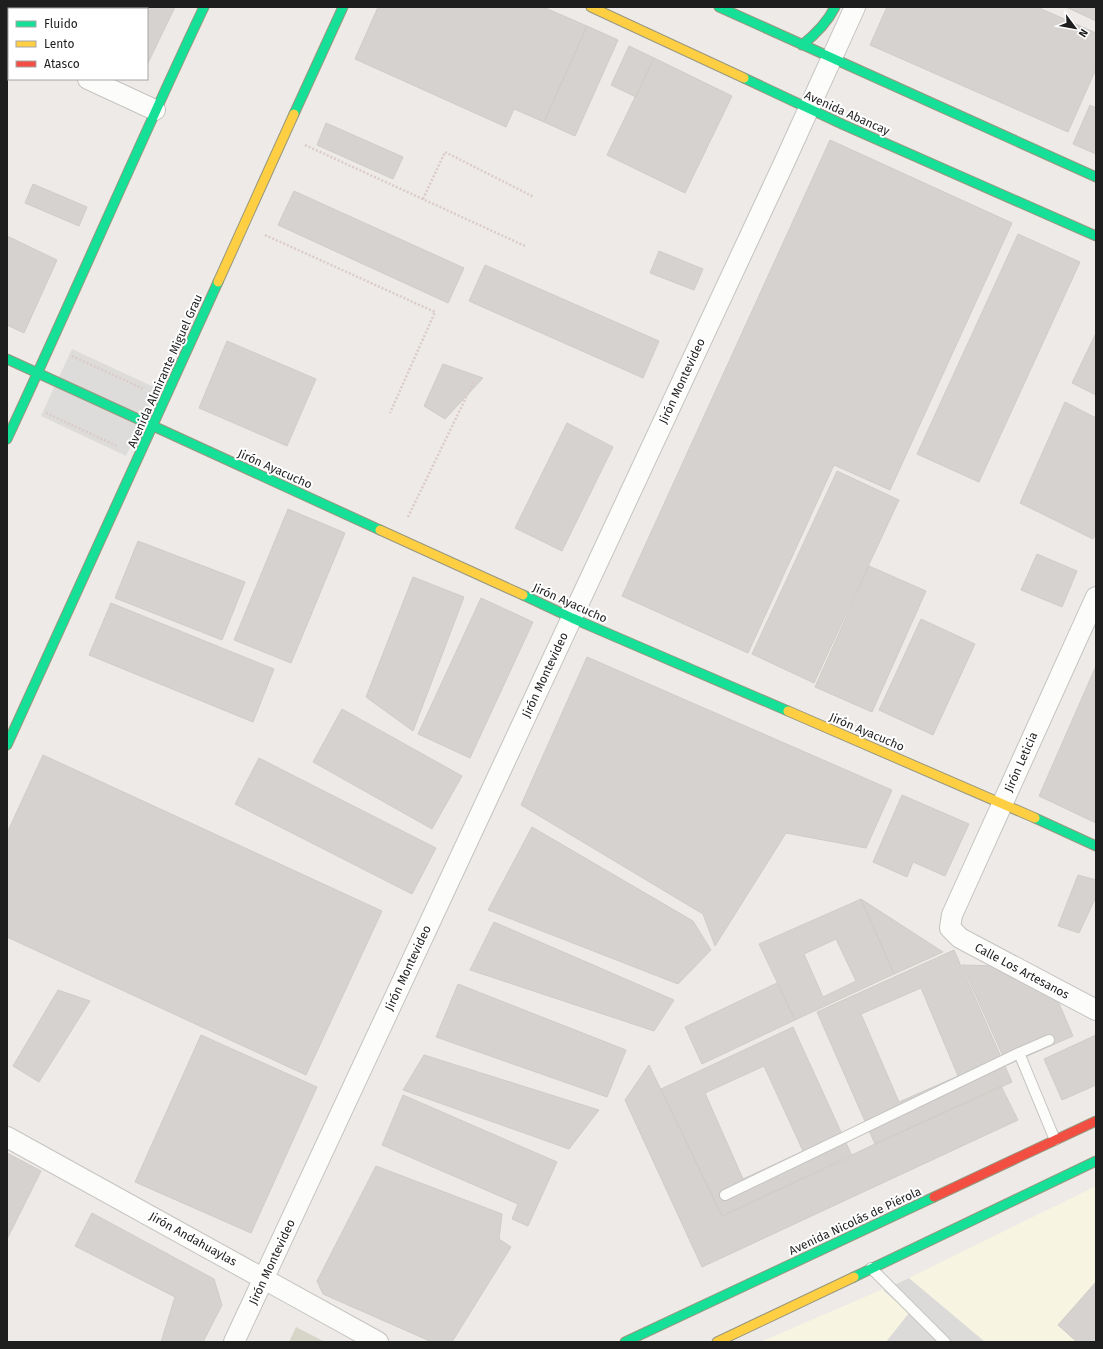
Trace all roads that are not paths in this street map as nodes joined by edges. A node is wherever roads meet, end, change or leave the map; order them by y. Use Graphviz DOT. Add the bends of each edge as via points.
graph roads {
  1 [pos="204,7"];
  2 [pos="343,7"];
  3 [pos="590,7"];
  4 [pos="719,7"];
  5 [pos="835,7"];
  6 [pos="855,7"];
  7 [pos="802,45"];
  8 [pos="832,58"];
  9 [pos="90,80"];
  10 [pos="809,109"];
  11 [pos="155,110"];
  12 [pos="1096,177"];
  13 [pos="1096,236"];
  14 [pos="7,359"];
  15 [pos="38,373"];
  16 [pos="153,427"];
  17 [pos="7,439"];
  18 [pos="1096,597"];
  19 [pos="572,618"];
  20 [pos="7,744"];
  21 [pos="1002,803"];
  22 [pos="1096,846"];
  23 [pos="950,928"];
  24 [pos="1096,1010"];
  25 [pos="1049,1040"];
  26 [pos="1019,1053"];
  27 [pos="1096,1121"];
  28 [pos="7,1137"];
  29 [pos="1055,1140"];
  30 [pos="1096,1161"];
  31 [pos="725,1195"];
  32 [pos="871,1268"];
  33 [pos="264,1278"];
  34 [pos="234,1342"];
  35 [pos="378,1342"];
  36 [pos="625,1342"];
  37 [pos="717,1342"];
  38 [pos="945,1342"];
  1 -- 11 [label="main road"];
  2 -- 16 [label="main road, Avenida Almirante Miguel Grau"];
  3 -- 10 [label="main road, Avenida Abancay"];
  4 -- 7 [label="main road"];
  5 -- 7 [label="main road" via="817,34"];
  6 -- 8 [label="street, Jirón Montevideo"];
  7 -- 8 [label="main road"];
  8 -- 10 [label="street, Jirón Montevideo"];
  8 -- 12 [label="main road"];
  9 -- 11 [label="street"];
  10 -- 13 [label="main road, Avenida Abancay"];
  10 -- 19 [label="street, Jirón Montevideo"];
  11 -- 15 [label="main road"];
  14 -- 15 [label="main road, Jirón Ayacucho"];
  15 -- 16 [label="main road, Jirón Ayacucho"];
  15 -- 17 [label="main road"];
  16 -- 19 [label="main road, Jirón Ayacucho"];
  16 -- 20 [label="main road, Avenida Almirante Miguel Grau"];
  18 -- 21 [label="street, Jirón Leticia"];
  19 -- 21 [label="main road, Jirón Ayacucho"];
  19 -- 33 [label="street, Jirón Montevideo"];
  21 -- 22 [label="main road, Jirón Ayacucho"];
  21 -- 23 [label="street, Jirón Leticia" via="952,915"];
  23 -- 24 [label="street, Calle Los Artesanos" via="960,938"];
  25 -- 26 [label="lane"];
  26 -- 29 [label="lane"];
  26 -- 31 [label="lane"];
  27 -- 29 [label="main road, Avenida Nicolás de Piérola"];
  28 -- 33 [label="street, Jirón Andahuaylas"];
  29 -- 36 [label="main road, Avenida Nicolás de Piérola"];
  30 -- 32 [label="main road"];
  32 -- 37 [label="main road"];
  32 -- 38 [label="lane"];
  33 -- 34 [label="street, Jirón Montevideo"];
  33 -- 35 [label="street, Jirón Andahuaylas"];
}
